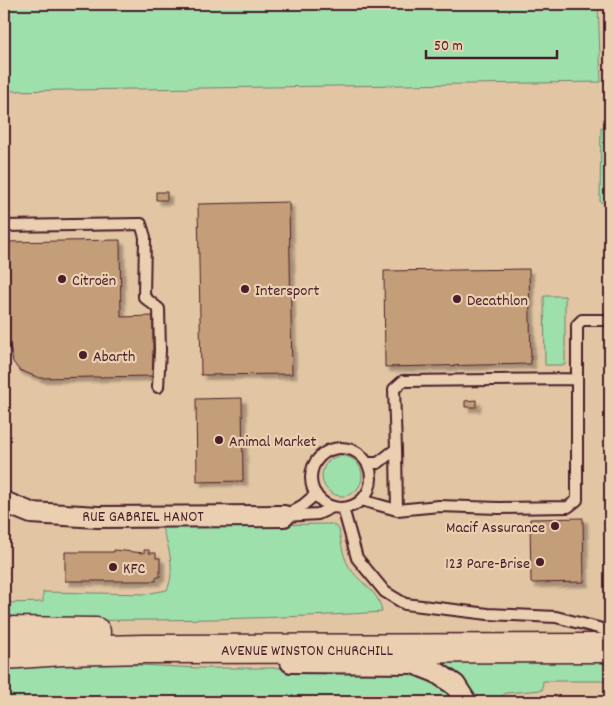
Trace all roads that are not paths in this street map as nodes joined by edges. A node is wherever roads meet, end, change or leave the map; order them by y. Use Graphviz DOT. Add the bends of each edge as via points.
graph roads {
  1 [pos="4,226"];
  2 [pos="610,320"];
  3 [pos="576,379"];
  4 [pos="158,387"];
  5 [pos="396,449"];
  6 [pos="367,463"];
  7 [pos="316,494"];
  8 [pos="361,500"];
  9 [pos="4,502"];
  10 [pos="338,507"];
  11 [pos="397,510"];
  12 [pos="284,516"];
  13 [pos="4,631"];
  14 [pos="610,631"];
  15 [pos="610,648"];
  16 [pos="259,650"];
  17 [pos="4,655"];
  18 [pos="466,702"];
  1 -- 4 [label="lane" via="141,224 145,237 144,297 159,309"];
  2 -- 3 [label="lane" via="582,320 577,324"];
  3 -- 5 [label="lane" via="403,381 394,389"];
  3 -- 11 [label="lane" via="577,500 568,507 439,506"];
  5 -- 6 [label="lane" via="378,463"];
  5 -- 11 [label="lane"];
  6 -- 7 [label="lane" via="351,449 334,448 326,452 314,465 311,475"];
  6 -- 8 [label="lane" via="371,483"];
  7 -- 10 [label="lane"];
  7 -- 12 [label="lane"];
  8 -- 10 [label="lane"];
  8 -- 11 [label="lane"];
  9 -- 12 [label="street, RUE GABRIEL HANOT" via="31,513 98,517"];
  10 -- 12 [label="lane, RUE GABRIEL HANOT" via="318,514"];
  10 -- 14 [label="lane" via="357,558 385,592 404,604 479,613 556,617"];
  13 -- 14 [label="main road, AVENUE WINSTON CHURCHILL"];
  15 -- 16 [label="main road, AVENUE WINSTON CHURCHILL"];
  16 -- 17 [label="main road, AVENUE WINSTON CHURCHILL" via="63,651"];
  16 -- 18 [label="street" via="283,662 413,663 436,672 455,685"];
}
